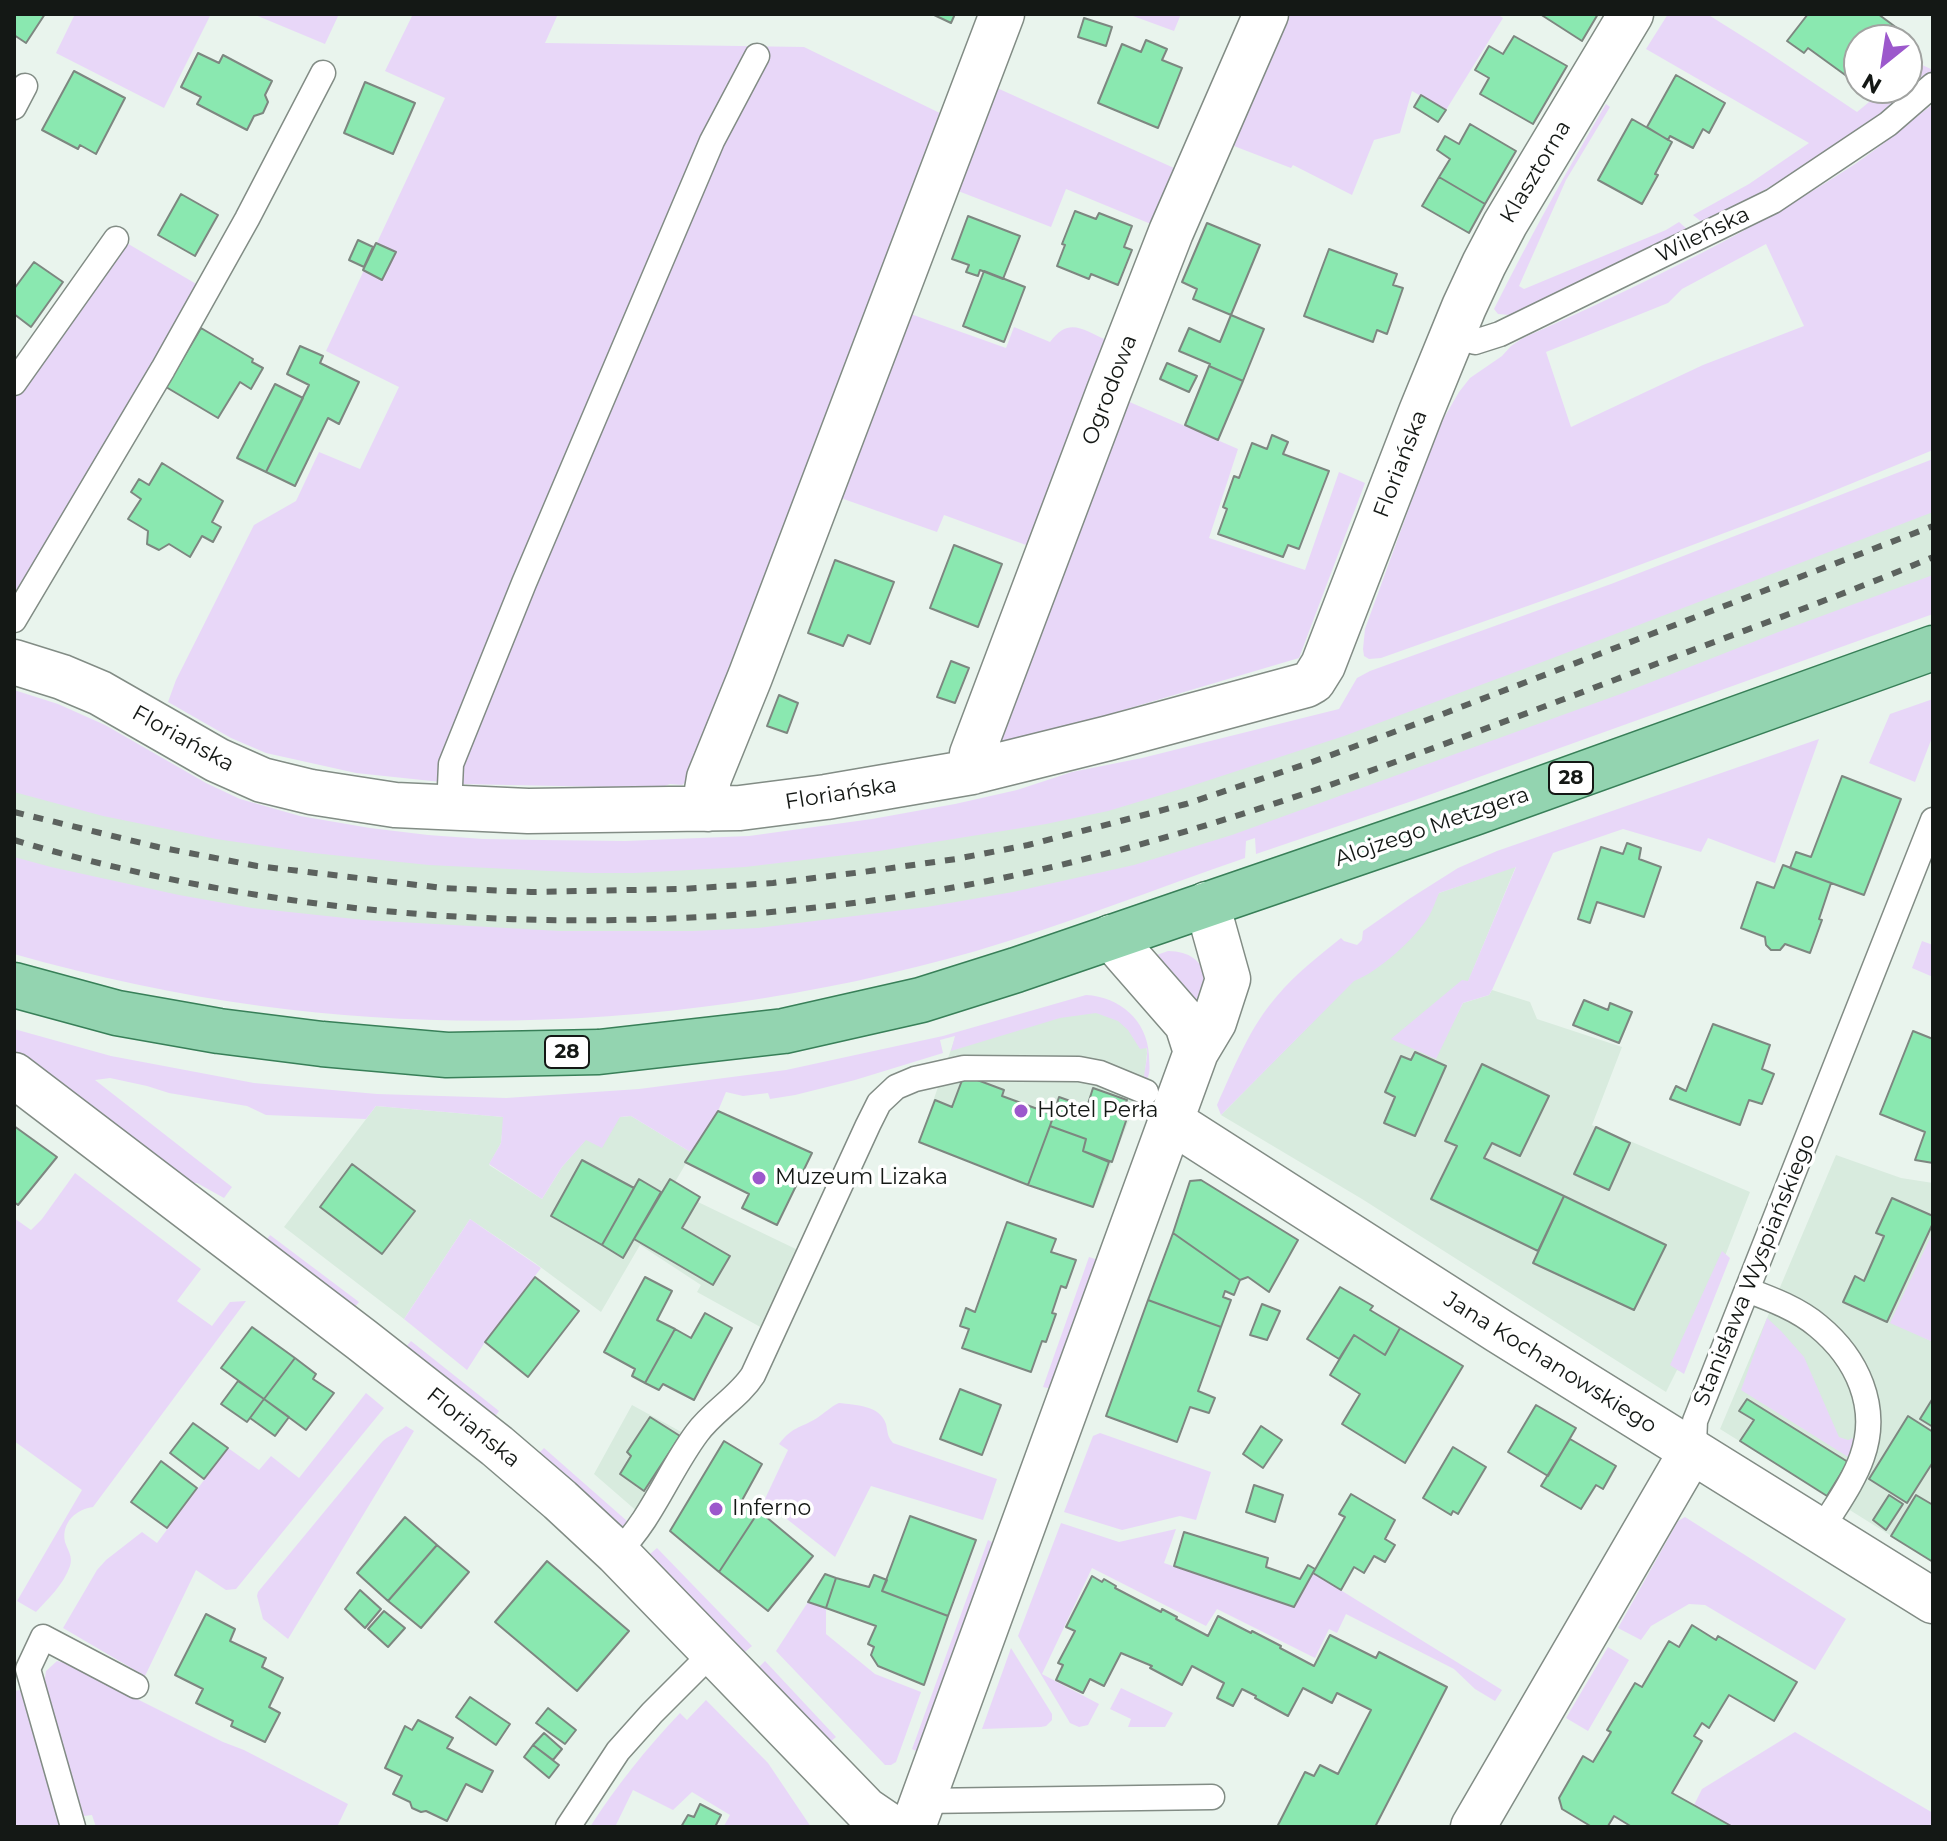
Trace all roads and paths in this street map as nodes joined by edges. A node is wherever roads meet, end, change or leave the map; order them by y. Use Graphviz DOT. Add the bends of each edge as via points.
graph roads {
  1 [pos="1002,14"];
  2 [pos="1266,14"];
  3 [pos="1631,14"];
  4 [pos="757,56"];
  5 [pos="323,73"];
  6 [pos="1933,85"];
  7 [pos="116,239"];
  8 [pos="1452,336"];
  9 [pos="14,383"];
  10 [pos="14,620"];
  11 [pos="1933,648"];
  12 [pos="14,662"];
  13 [pos="972,772"];
  14 [pos="449,808"];
  15 [pos="708,809"];
  16 [pos="1933,820"];
  17 [pos="1207,904"];
  18 [pos="1111,937"];
  19 [pos="14,985"];
  20 [pos="1196,1052"];
  21 [pos="14,1075"];
  22 [pos="1158,1107"];
  23 [pos="1747,1290"];
  24 [pos="1691,1452"];
  25 [pos="1820,1532"];
  26 [pos="617,1553"];
  27 [pos="1933,1601"];
  28 [pos="713,1652"];
  29 [pos="136,1686"];
  30 [pos="1212,1797"];
  31 [pos="909,1818"];
  32 [pos="73,1827"];
  33 [pos="568,1827"];
  34 [pos="1473,1827"];
  1 -- 15 [label="street" via="709,778"];
  2 -- 13 [label="street, Ogrodowa" via="1109,391 972,754"];
  3 -- 8 [label="street, Klasztorna" via="1505,224"];
  4 -- 14 [label="lane" via="712,141 518,598 451,764"];
  5 -- 10 [label="lane" via="163,369"];
  6 -- 8 [label="lane, Wileńska" via="1888,124 1773,201 1500,334 1475,342"];
  7 -- 9 [label="lane"];
  8 -- 13 [label="street, Floriańska" via="1313,681"];
  11 -- 17 [label="main road, Alojzego Metzgera / 28"];
  12 -- 14 [label="street, Floriańska" via="100,693 262,780 351,799"];
  13 -- 15 [label="street, Floriańska" via="799,801"];
  14 -- 15 [label="street, Floriańska"];
  16 -- 23 [label="lane, Stanisława Wyspiańskiego"];
  17 -- 18 [label="main road, Alojzego Metzgera / 28"];
  17 -- 20 [label="street" via="1228,979 1214,1022"];
  18 -- 19 [label="main road, 28" via="921,1000 784,1031 599,1052 447,1055 322,1044 117,1013"];
  18 -- 20 [label="street" via="1187,1024"];
  20 -- 22 [label="street"];
  21 -- 26 [label="street, Floriańska" via="463,1419"];
  22 -- 24 [label="street, Jana Kochanowskiego"];
  22 -- 26 [label="lane" via="1100,1073 1079,1069 964,1068 915,1079 890,1091 868,1125 753,1375 694,1437 637,1532"];
  22 -- 31 [label="street"];
  23 -- 24 [label="lane, Stanisława Wyspiańskiego" via="1695,1421"];
  23 -- 25 [label="lane" via="1817,1324 1847,1357 1864,1389 1868,1432 1862,1459"];
  24 -- 25 [label="street, Jana Kochanowskiego"];
  24 -- 34 [label="street, Stanisława Wyspiańskiego"];
  25 -- 27 [label="street, Jana Kochanowskiego"];
  26 -- 28 [label="street, Floriańska"];
  28 -- 31 [label="street, Floriańska" via="866,1810"];
  28 -- 33 [label="lane" via="618,1751"];
  29 -- 32 [label="lane" via="43,1637 28,1669"];
  30 -- 31 [label="lane"];
}
